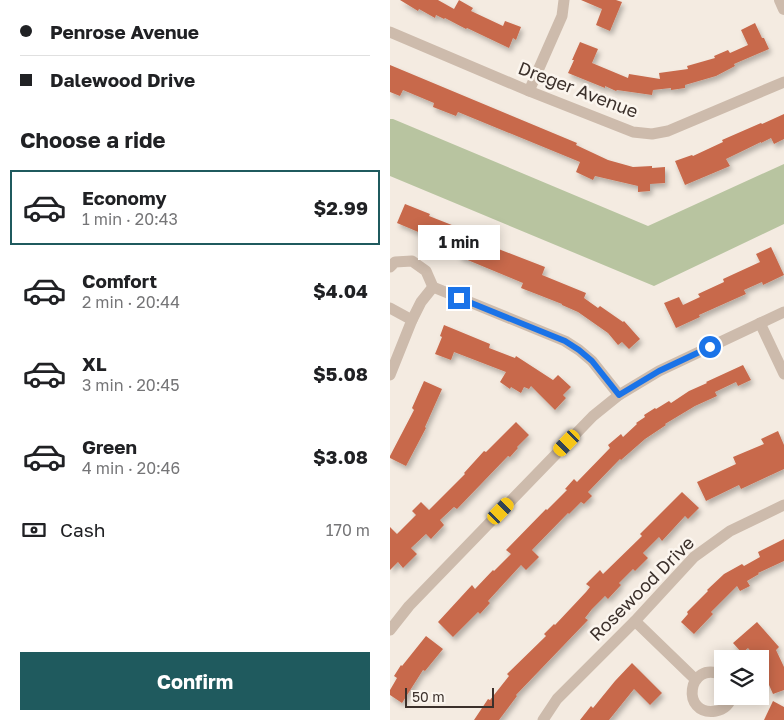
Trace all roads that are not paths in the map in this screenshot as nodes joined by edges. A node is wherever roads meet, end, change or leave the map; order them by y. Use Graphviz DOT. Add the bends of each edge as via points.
graph roads {
  1 [pos="564,0"];
  2 [pos="780,0"];
  3 [pos="784,8"];
  4 [pos="390,32"];
  5 [pos="784,82"];
  6 [pos="529,91"];
  7 [pos="390,267"];
  8 [pos="433,287"];
  9 [pos="390,308"];
  10 [pos="784,312"];
  11 [pos="412,320"];
  12 [pos="760,323"];
  13 [pos="784,374"];
  14 [pos="390,375"];
  15 [pos="619,395"];
  16 [pos="784,505"];
  17 [pos="634,621"];
  18 [pos="390,630"];
  19 [pos="714,672"];
  20 [pos="696,680"];
  21 [pos="727,705"];
  22 [pos="543,720"];
  1 -- 6 [label="street" via="562,16"];
  2 -- 3 [label="street"];
  4 -- 6 [label="street, Dreger Avenue"];
  5 -- 6 [label="street, Dreger Avenue" via="668,131 652,134 633,132"];
  7 -- 8 [label="street" via="395,262 412,261 426,270"];
  8 -- 11 [label="street"];
  8 -- 15 [label="street" via="565,341 592,361"];
  9 -- 11 [label="street"];
  10 -- 12 [label="street"];
  11 -- 14 [label="street"];
  12 -- 13 [label="street"];
  12 -- 15 [label="street" via="659,371"];
  15 -- 18 [label="street" via="593,416 409,606"];
  16 -- 17 [label="street, Rosewood Drive" via="730,531 694,557"];
  17 -- 20 [label="street"];
  17 -- 22 [label="street, Rosewood Drive" via="557,699"];
  19 -- 20 [label="street" via="703,674"];
  20 -- 21 [label="street" via="692,693 697,706 710,712 720,711"];
}
